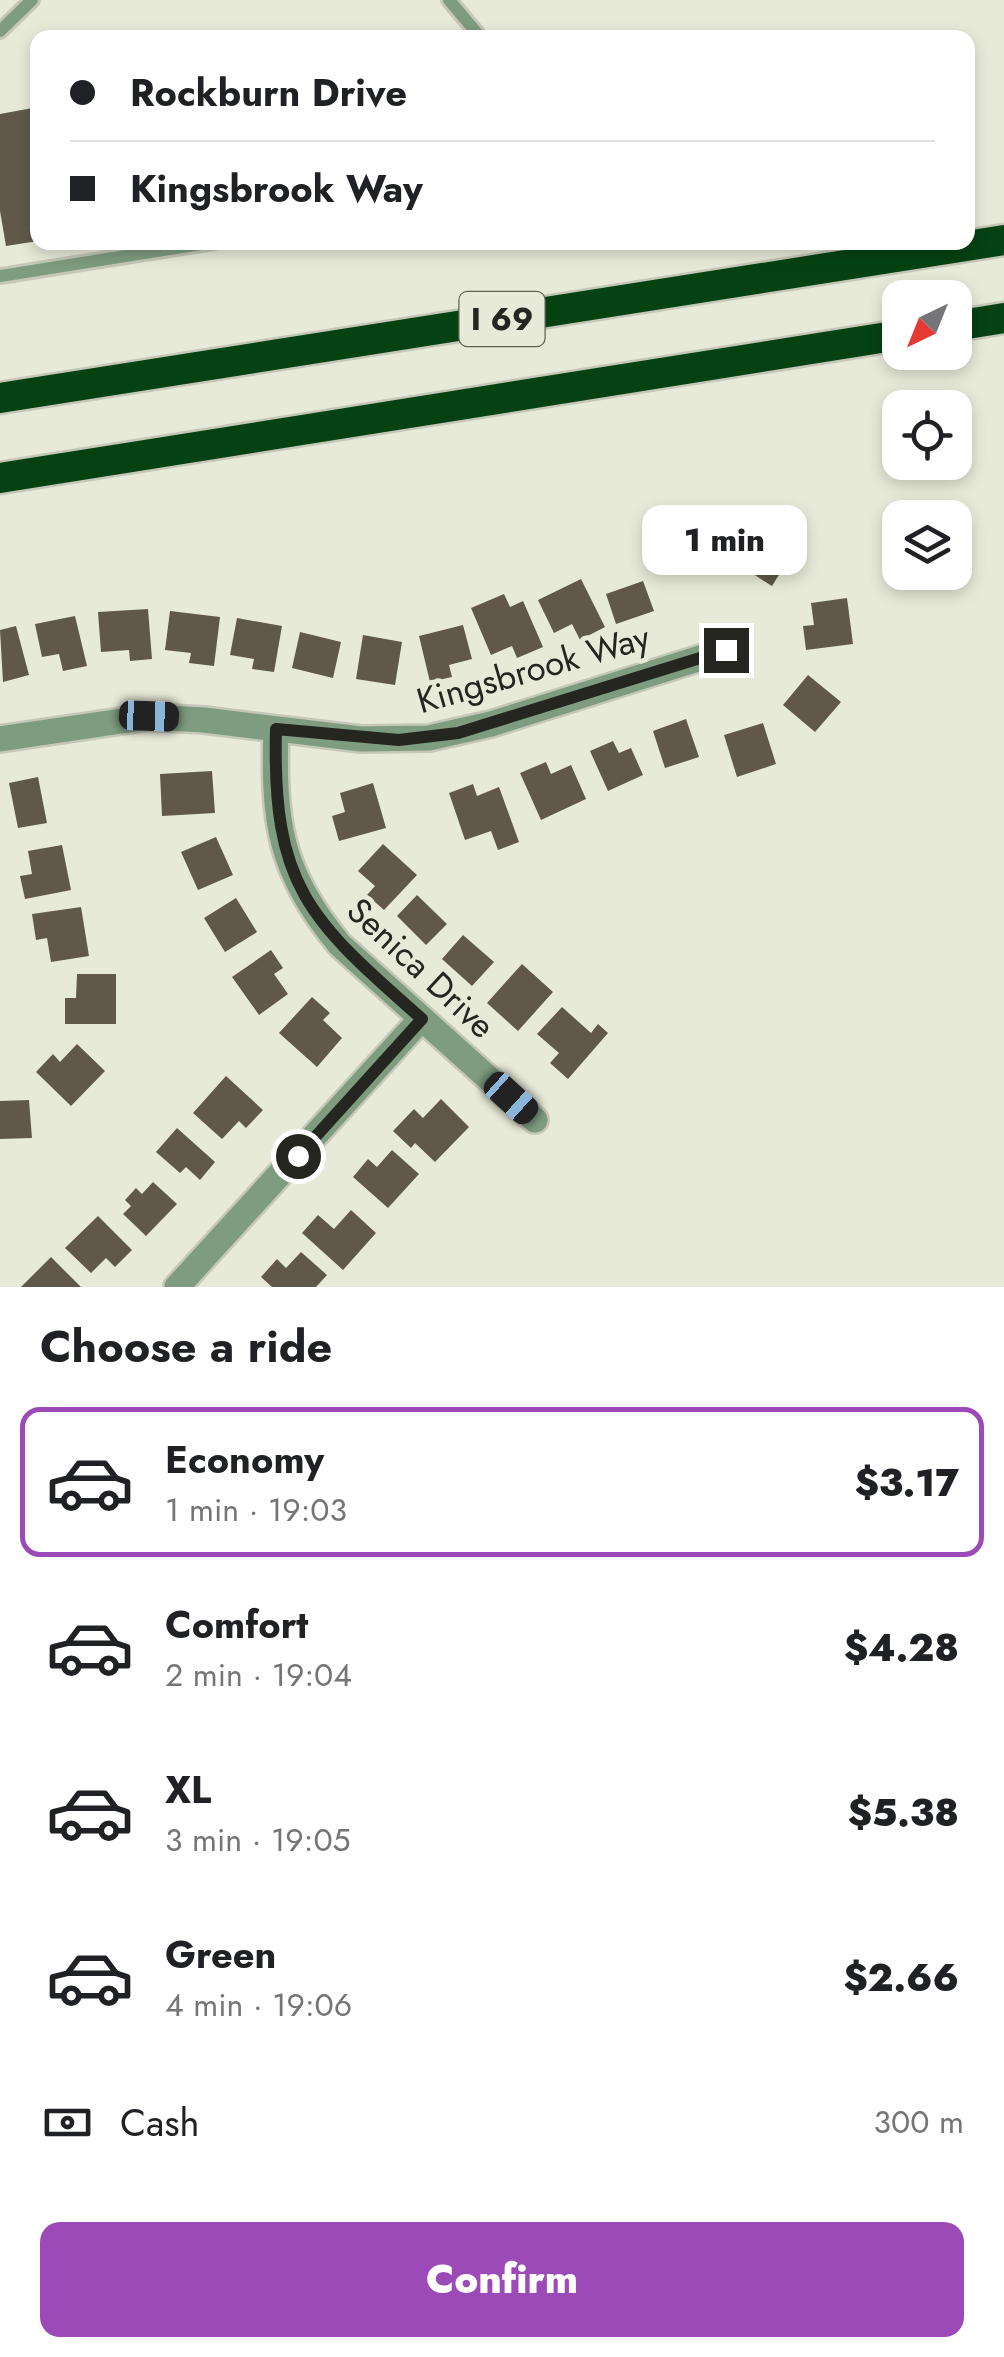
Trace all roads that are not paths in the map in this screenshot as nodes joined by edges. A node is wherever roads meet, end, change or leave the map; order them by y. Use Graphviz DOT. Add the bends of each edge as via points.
graph roads {
  1 [pos="32,0"];
  2 [pos="449,0"];
  3 [pos="474,30"];
  4 [pos="0,31"];
  5 [pos="1004,240"];
  6 [pos="975,245"];
  7 [pos="164,250"];
  8 [pos="940,250"];
  9 [pos="0,276"];
  10 [pos="1004,318"];
  11 [pos="972,323"];
  12 [pos="882,338"];
  13 [pos="0,398"];
  14 [pos="0,478"];
  15 [pos="726,650"];
  16 [pos="276,729"];
  17 [pos="0,739"];
  18 [pos="422,1019"];
  19 [pos="535,1120"];
  20 [pos="178,1287"];
  1 -- 4 [label="lane"];
  2 -- 3 [label="lane"];
  5 -- 6 [label="highway, I 69"];
  7 -- 9 [label="lane"];
  8 -- 13 [label="highway, I 69"];
  10 -- 11 [label="highway"];
  12 -- 14 [label="highway, I 69"];
  15 -- 16 [label="street, Kingsbrook Way" via="458,733 399,740"];
  16 -- 17 [label="street, Kingsbrook Way" via="149,716"];
  16 -- 18 [label="street, Senica Drive" via="280,836 304,896 340,945"];
  18 -- 19 [label="street, Senica Drive"];
  18 -- 20 [label="street"];
}
